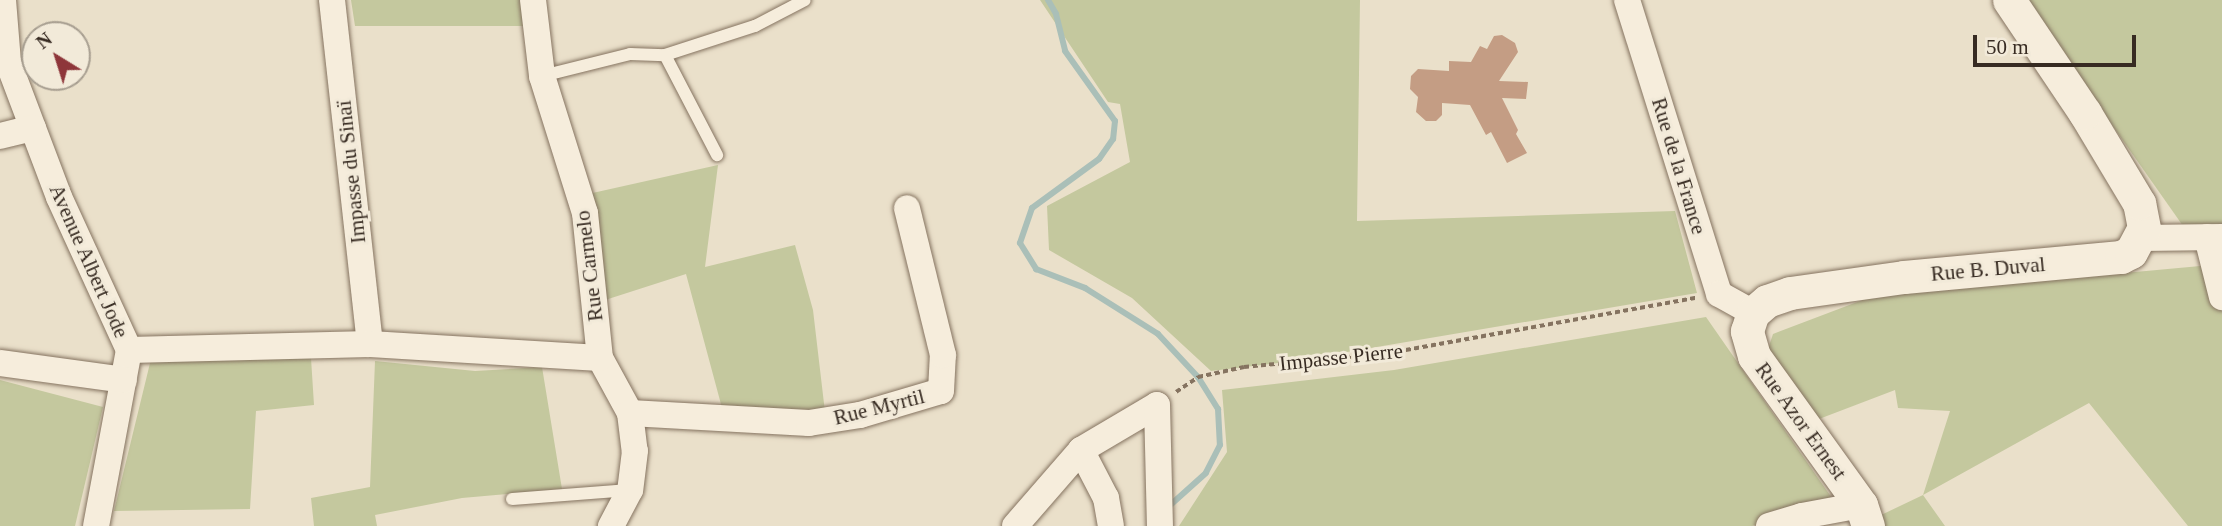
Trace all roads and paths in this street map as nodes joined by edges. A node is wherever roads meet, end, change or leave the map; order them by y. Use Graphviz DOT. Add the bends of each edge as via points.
graph roads {
  1 [pos="3,0"];
  2 [pos="332,0"];
  3 [pos="533,0"];
  4 [pos="805,0"];
  5 [pos="1627,0"];
  6 [pos="2009,0"];
  7 [pos="665,55"];
  8 [pos="542,76"];
  9 [pos="33,128"];
  10 [pos="0,136"];
  11 [pos="717,155"];
  12 [pos="907,208"];
  13 [pos="2214,237"];
  14 [pos="2141,238"];
  15 [pos="1719,294"];
  16 [pos="2222,297"];
  17 [pos="1753,313"];
  18 [pos="370,344"];
  19 [pos="129,350"];
  20 [pos="600,358"];
  21 [pos="0,363"];
  22 [pos="124,380"];
  23 [pos="1157,405"];
  24 [pos="630,413"];
  25 [pos="1081,450"];
  26 [pos="630,490"];
  27 [pos="512,499"];
  28 [pos="1865,516"];
  29 [pos="96,526"];
  30 [pos="611,526"];
  31 [pos="1015,526"];
  32 [pos="1111,526"];
  33 [pos="1160,526"];
  34 [pos="1769,526"];
  1 -- 9 [label="street, Avenue Albert Jode" via="8,62"];
  2 -- 18 [label="street, Impasse du Sinaï"];
  3 -- 8 [label="street, Rue Carmelo"];
  4 -- 7 [label="lane" via="755,26"];
  5 -- 15 [label="street, Rue de la France"];
  6 -- 14 [label="street" via="2139,203 2144,228"];
  7 -- 8 [label="lane" via="630,54"];
  7 -- 11 [label="lane"];
  8 -- 20 [label="street, Rue Carmelo" via="585,213"];
  9 -- 10 [label="street"];
  9 -- 19 [label="street, Avenue Albert Jode" via="59,197"];
  12 -- 24 [label="street, Rue Myrtil" via="943,355 942,391 860,415 809,423"];
  13 -- 14 [label="street"];
  13 -- 16 [label="street"];
  14 -- 17 [label="street, Rue B. Duval" via="2121,257 1803,291 1767,301"];
  15 -- 17 [label="street"];
  15 -- 23 [label="path, Impasse Pierre" via="1389,353 1244,367 1198,377"];
  17 -- 28 [label="street, Rue Azor Ernest" via="1747,331 1754,356"];
  18 -- 19 [label="street"];
  18 -- 20 [label="street"];
  19 -- 22 [label="street, Avenue Albert Jode"];
  20 -- 24 [label="street, Rue Carmelo"];
  21 -- 22 [label="street"];
  22 -- 29 [label="street, Avenue Albert Jode"];
  23 -- 25 [label="street"];
  23 -- 33 [label="street"];
  24 -- 26 [label="street, Rue Carmelo" via="635,451"];
  25 -- 31 [label="street"];
  25 -- 32 [label="street" via="1106,498"];
  26 -- 27 [label="lane"];
  26 -- 30 [label="street, Rue Carmelo"];
  28 -- 34 [label="street" via="1802,516"];
}
